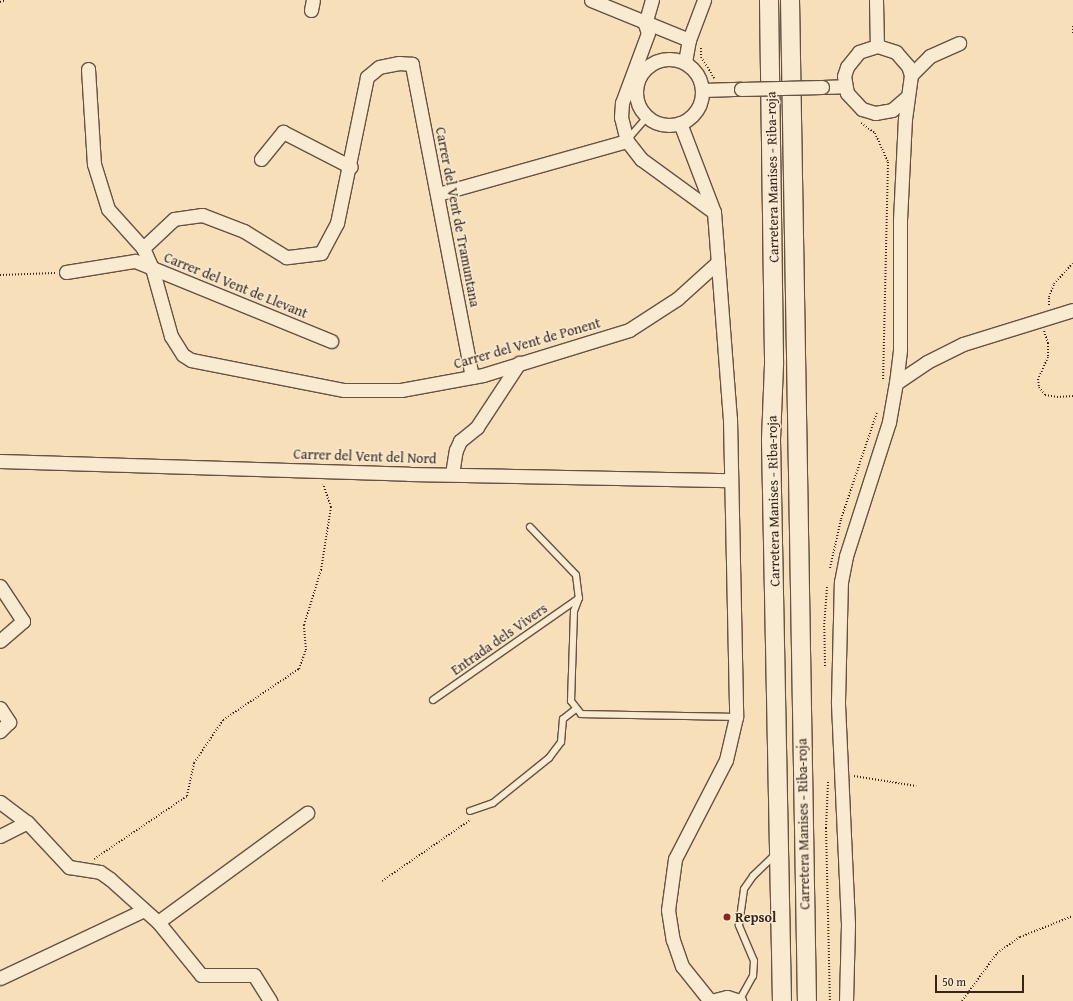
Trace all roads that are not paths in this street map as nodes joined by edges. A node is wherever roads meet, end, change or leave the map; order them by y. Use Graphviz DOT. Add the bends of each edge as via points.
graph roads {
  1 [pos="591,0"];
  2 [pos="652,0"];
  3 [pos="704,0"];
  4 [pos="769,0"];
  5 [pos="790,0"];
  6 [pos="876,0"];
  7 [pos="645,24"];
  8 [pos="695,42"];
  9 [pos="959,43"];
  10 [pos="877,46"];
  11 [pos="685,62"];
  12 [pos="412,64"];
  13 [pos="88,69"];
  14 [pos="911,75"];
  15 [pos="845,86"];
  16 [pos="703,90"];
  17 [pos="907,97"];
  18 [pos="647,117"];
  19 [pos="680,124"];
  20 [pos="627,141"];
  21 [pos="261,159"];
  22 [pos="350,167"];
  23 [pos="438,194"];
  24 [pos="714,212"];
  25 [pos="144,248"];
  26 [pos="718,262"];
  27 [pos="152,268"];
  28 [pos="66,272"];
  29 [pos="1073,310"];
  30 [pos="331,341"];
  31 [pos="519,364"];
  32 [pos="472,377"];
  33 [pos="896,383"];
  34 [pos="0,461"];
  35 [pos="452,474"];
  36 [pos="730,480"];
  37 [pos="530,527"];
  38 [pos="0,586"];
  39 [pos="579,598"];
  40 [pos="0,641"];
  41 [pos="433,700"];
  42 [pos="0,708"];
  43 [pos="576,709"];
  44 [pos="736,717"];
  45 [pos="0,732"];
  46 [pos="0,802"];
  47 [pos="470,811"];
  48 [pos="307,813"];
  49 [pos="27,822"];
  50 [pos="0,836"];
  51 [pos="780,851"];
  52 [pos="144,910"];
  53 [pos="158,922"];
  54 [pos="0,978"];
  55 [pos="270,1001"];
  56 [pos="711,1001"];
  57 [pos="739,1001"];
  58 [pos="782,1001"];
  59 [pos="807,1001"];
  60 [pos="846,1001"];
  1 -- 7 [label="street"];
  2 -- 7 [label="street"];
  3 -- 8 [label="street"];
  4 -- 51 [label="main road, Carretera Manises - Riba-roja" via="774,365 771,440"];
  5 -- 59 [label="main road, Carretera Manises - Riba-roja"];
  6 -- 10 [label="street"];
  7 -- 8 [label="street"];
  7 -- 20 [label="street" via="648,33 622,103 621,117"];
  8 -- 11 [label="street"];
  9 -- 14 [label="street" via="930,56"];
  10 -- 14 [label="street" via="896,52 908,66"];
  10 -- 15 [label="street" via="868,48 852,58 844,76"];
  11 -- 16 [label="street" via="700,79"];
  11 -- 18 [label="street" via="661,60 650,64 642,73 637,84 636,96 640,108"];
  12 -- 22 [label="street, Carrer del Vent de Llevant" via="399,63 379,67 367,77"];
  12 -- 23 [label="street, Carrer del Vent de Tramuntana"];
  13 -- 25 [label="street" via="94,164 108,209"];
  14 -- 17 [label="street"];
  15 -- 16 [label="street, bridge"];
  15 -- 17 [label="street" via="856,105 875,113 892,110"];
  16 -- 19 [label="street" via="697,110"];
  17 -- 33 [label="street" via="900,220 900,349"];
  18 -- 19 [label="street" via="661,124"];
  18 -- 20 [label="lane"];
  19 -- 24 [label="street"];
  20 -- 23 [label="street"];
  20 -- 24 [label="street" via="641,159"];
  21 -- 22 [label="street" via="283,132"];
  22 -- 25 [label="street, Carrer del Vent de Llevant" via="337,223 320,253 286,257 244,231 202,215 174,219"];
  23 -- 32 [label="street, Carrer del Vent de Tramuntana"];
  24 -- 26 [label="street"];
  25 -- 27 [label="street, Carrer del Vent de Llevant"];
  26 -- 31 [label="street, Carrer del Vent de Ponent" via="677,299 629,330"];
  26 -- 36 [label="street" via="730,419"];
  27 -- 28 [label="street" via="136,261"];
  27 -- 30 [label="street, Carrer del Vent de Llevant"];
  27 -- 32 [label="street, Carrer del Vent de Ponent" via="170,336 183,355 191,360 344,390 401,390"];
  29 -- 33 [label="street" via="963,344 927,362"];
  31 -- 32 [label="street, Carrer del Vent de Ponent"];
  31 -- 35 [label="street" via="477,426 460,441"];
  33 -- 60 [label="street" via="889,422 846,556 841,582 838,701 848,924"];
  34 -- 35 [label="street, Carrer del Vent del Nord"];
  35 -- 36 [label="street, Carrer del Vent del Nord"];
  36 -- 44 [label="street"];
  37 -- 39 [label="lane" via="576,575"];
  38 -- 40 [label="street" via="23,621"];
  39 -- 41 [label="lane, Entrada dels Vivers"];
  39 -- 43 [label="lane" via="574,611 571,701"];
  42 -- 45 [label="street" via="10,722"];
  43 -- 44 [label="lane" via="588,716"];
  43 -- 47 [label="lane" via="562,719 561,742 549,758 493,803"];
  44 -- 56 [label="street" via="726,760 675,859 668,910 673,940 682,966"];
  46 -- 49 [label="street"];
  48 -- 53 [label="street"];
  49 -- 50 [label="street"];
  49 -- 52 [label="street" via="69,867 100,872"];
  51 -- 57 [label="lane" via="753,876 744,889 739,925 754,961 754,976"];
  51 -- 58 [label="main road, Carretera Manises - Riba-roja"];
  52 -- 53 [label="street"];
  52 -- 54 [label="street"];
  53 -- 55 [label="street" via="201,976 254,975"];
  56 -- 57 [label="street" via="727,997"];
}
